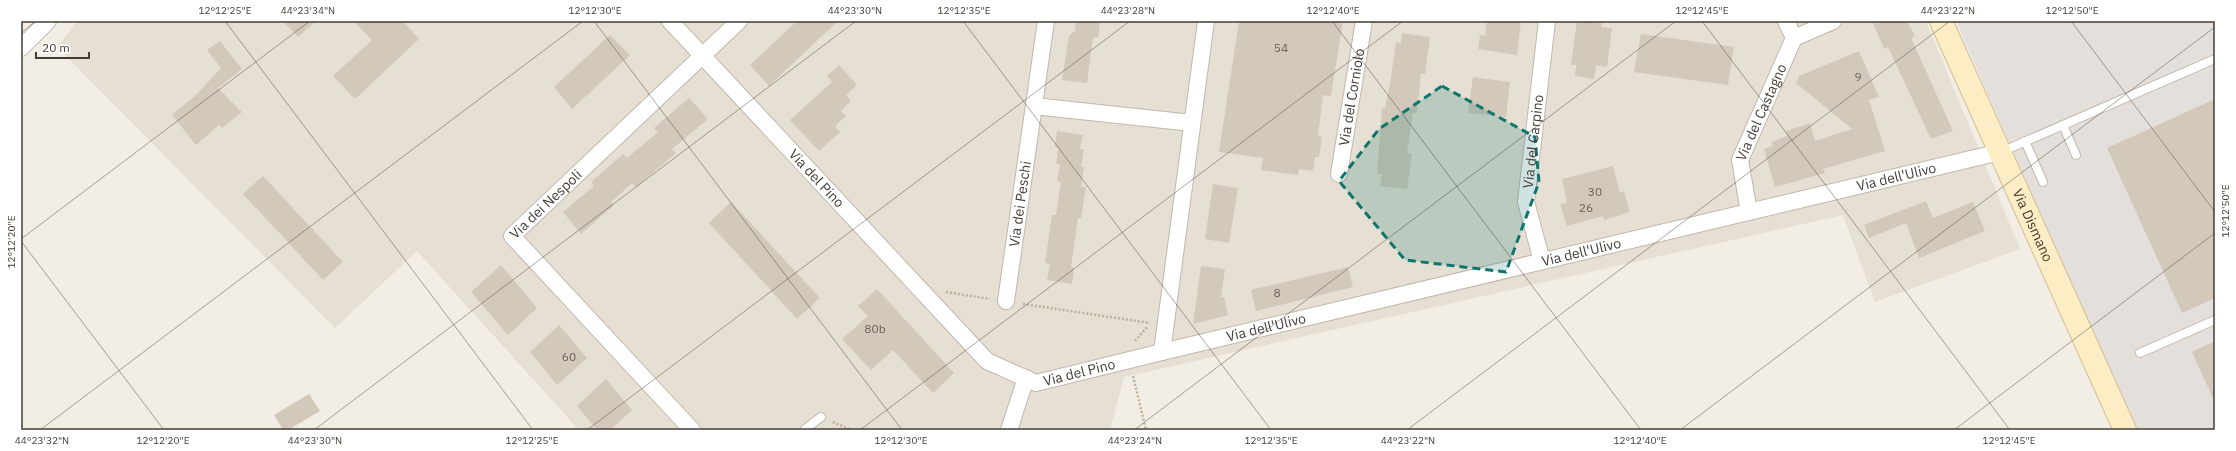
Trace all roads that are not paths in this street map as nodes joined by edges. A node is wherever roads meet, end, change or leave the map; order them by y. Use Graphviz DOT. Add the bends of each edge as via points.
graph roads {
  1 [pos="48,21"];
  2 [pos="670,21"];
  3 [pos="739,21"];
  4 [pos="1046,21"];
  5 [pos="1206,21"];
  6 [pos="1364,21"];
  7 [pos="1547,21"];
  8 [pos="1786,21"];
  9 [pos="1833,21"];
  10 [pos="1941,21"];
  11 [pos="1794,38"];
  12 [pos="21,48"];
  13 [pos="702,55"];
  14 [pos="2215,59"];
  15 [pos="1034,106"];
  16 [pos="1192,123"];
  17 [pos="2063,125"];
  18 [pos="2025,141"];
  19 [pos="2000,152"];
  20 [pos="2076,155"];
  21 [pos="1339,174"];
  22 [pos="2043,182"];
  23 [pos="1748,212"];
  24 [pos="1542,261"];
  25 [pos="1006,301"];
  26 [pos="2215,320"];
  27 [pos="1162,352"];
  28 [pos="2140,353"];
  29 [pos="1026,378"];
  30 [pos="821,417"];
  31 [pos="692,430"];
  32 [pos="804,430"];
  33 [pos="1009,430"];
  34 [pos="2125,430"];
  1 -- 12 [label="street"];
  2 -- 13 [label="street, Via del Pino"];
  3 -- 13 [label="street"];
  4 -- 15 [label="street, Via dei Peschi"];
  5 -- 16 [label="street"];
  6 -- 21 [label="street, Via del Corniolo"];
  7 -- 24 [label="street, Via del Carpino" via="1526,202"];
  8 -- 11 [label="street"];
  9 -- 11 [label="street"];
  10 -- 19 [label="main road, Via Dismano"];
  11 -- 23 [label="street, Via del Castagno" via="1740,160"];
  13 -- 29 [label="street, Via del Pino" via="987,361"];
  13 -- 31 [label="street, Via dei Nespoli" via="512,236"];
  14 -- 17 [label="lane"];
  15 -- 16 [label="street"];
  15 -- 25 [label="street, Via dei Peschi"];
  16 -- 27 [label="street"];
  17 -- 18 [label="lane"];
  17 -- 20 [label="lane"];
  18 -- 19 [label="lane"];
  18 -- 22 [label="lane"];
  19 -- 23 [label="street, Via dell'Ulivo"];
  19 -- 34 [label="main road, Via Dismano"];
  23 -- 24 [label="street, Via dell'Ulivo"];
  24 -- 27 [label="street, Via dell'Ulivo"];
  26 -- 28 [label="lane"];
  27 -- 29 [label="street, Via del Pino" via="1036,383"];
  29 -- 33 [label="street"];
  30 -- 32 [label="lane"];
}
